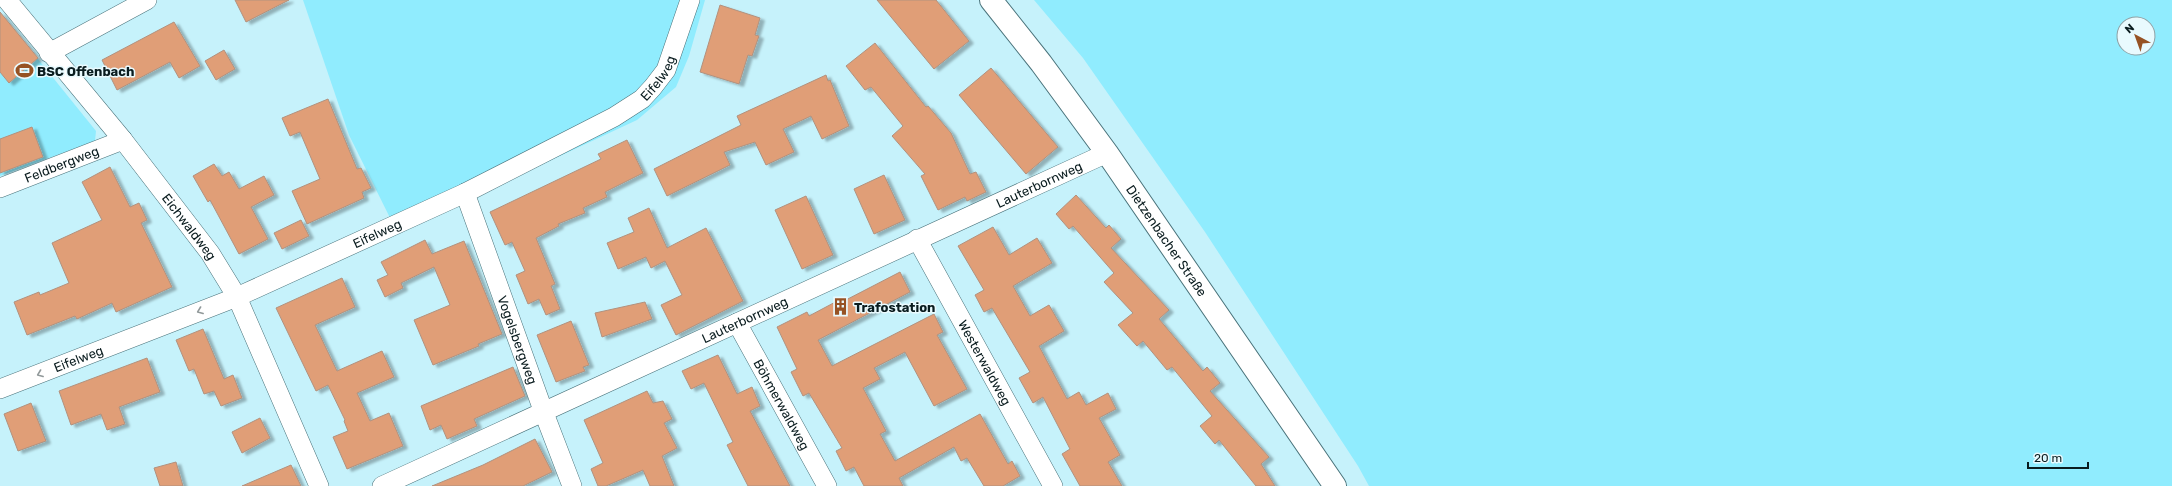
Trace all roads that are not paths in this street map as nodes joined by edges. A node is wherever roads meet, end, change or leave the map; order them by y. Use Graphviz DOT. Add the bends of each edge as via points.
graph roads {
  1 [pos="8,0"];
  2 [pos="147,0"];
  3 [pos="690,0"];
  4 [pos="991,0"];
  5 [pos="50,53"];
  6 [pos="123,140"];
  7 [pos="1107,153"];
  8 [pos="0,188"];
  9 [pos="465,193"];
  10 [pos="917,239"];
  11 [pos="237,297"];
  12 [pos="737,323"];
  13 [pos="0,389"];
  14 [pos="544,413"];
  15 [pos="319,486"];
  16 [pos="382,486"];
  17 [pos="572,486"];
  18 [pos="827,486"];
  19 [pos="1053,486"];
  20 [pos="1335,486"];
  1 -- 5 [label="street, Eichwaldweg"];
  2 -- 5 [label="street"];
  3 -- 9 [label="street, Eifelweg" via="666,70 642,99 614,117"];
  4 -- 7 [label="main road, Dietzenbacher Straße"];
  5 -- 6 [label="street, Eichwaldweg"];
  6 -- 8 [label="street, Feldbergweg"];
  6 -- 11 [label="street, Eichwaldweg" via="210,253"];
  7 -- 10 [label="street, Lauterbornweg"];
  7 -- 20 [label="main road, Dietzenbacher Straße"];
  9 -- 11 [label="street, Eifelweg"];
  9 -- 14 [label="street, Vogelsbergweg"];
  10 -- 12 [label="street, Lauterbornweg"];
  10 -- 19 [label="street, Westerwaldweg"];
  11 -- 13 [label="street, Eifelweg, one-way"];
  11 -- 15 [label="street, Eichwaldweg"];
  12 -- 14 [label="street, Lauterbornweg"];
  12 -- 18 [label="street, Böhmerwaldweg"];
  14 -- 16 [label="street, Lauterbornweg"];
  14 -- 17 [label="street, Vogelsbergweg"];
}
